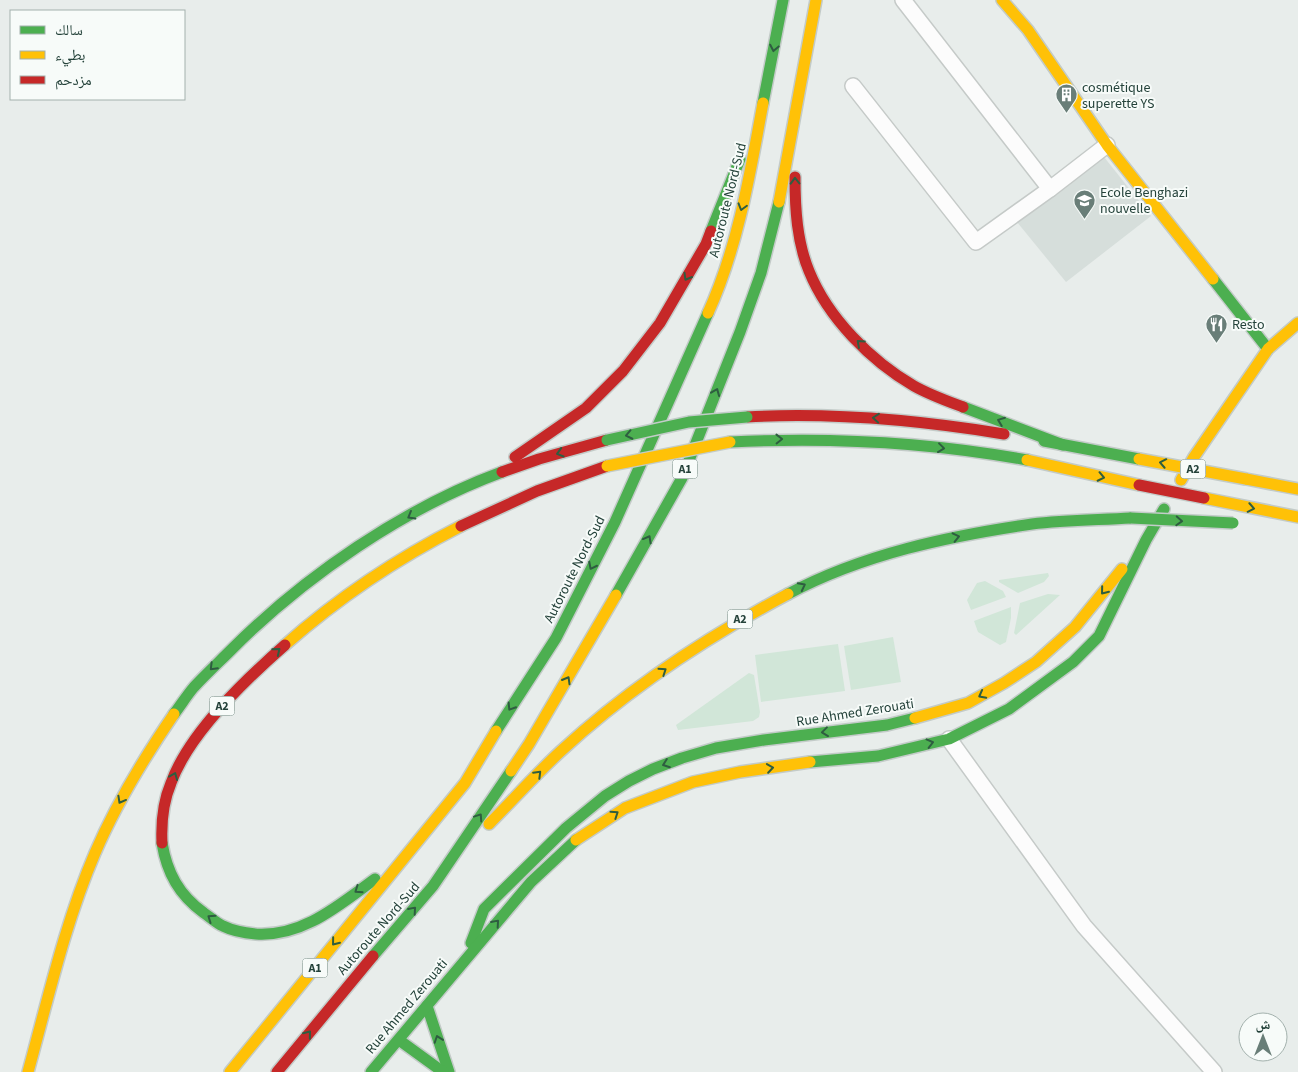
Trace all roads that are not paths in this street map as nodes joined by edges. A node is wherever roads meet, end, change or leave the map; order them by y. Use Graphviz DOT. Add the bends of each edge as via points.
graph roads {
  1 [pos="783,0"];
  2 [pos="816,0"];
  3 [pos="903,0"];
  4 [pos="1002,0"];
  5 [pos="853,86"];
  6 [pos="767,87"];
  7 [pos="796,108"];
  8 [pos="1107,145"];
  9 [pos="1050,189"];
  10 [pos="1298,323"];
  11 [pos="1268,349"];
  12 [pos="1063,445"];
  13 [pos="479,481"];
  14 [pos="1298,489"];
  15 [pos="1298,517"];
  16 [pos="1238,524"];
  17 [pos="1146,540"];
  18 [pos="949,739"];
  19 [pos="398,863"];
  20 [pos="433,886"];
  21 [pos="464,960"];
  22 [pos="427,1006"];
  23 [pos="399,1040"];
  24 [pos="28,1072"];
  25 [pos="230,1072"];
  26 [pos="277,1072"];
  27 [pos="371,1072"];
  28 [pos="444,1072"];
  29 [pos="449,1072"];
  30 [pos="1214,1072"];
  1 -- 6 [label="main road, Autoroute Nord-Sud / A1, one-way"];
  2 -- 7 [label="main road, Autoroute Nord-Sud / A1"];
  3 -- 9 [label="street"];
  4 -- 8 [label="main road" via="1028,30"];
  5 -- 9 [label="street" via="976,242"];
  6 -- 13 [label="main road, one-way" via="706,244 660,323 623,371 586,408"];
  6 -- 19 [label="main road, Autoroute Nord-Sud / A1, one-way" via="745,199 721,284 615,522 556,638 465,783"];
  12 -- 7 [label="main road, one-way" via="946,400 909,382 856,340 831,309 814,282 796,214"];
  20 -- 7 [label="main road, Autoroute Nord-Sud / A1, one-way" via="529,744 682,478 761,273 777,211"];
  8 -- 9 [label="street"];
  8 -- 11 [label="main road"];
  10 -- 11 [label="main road"];
  11 -- 17 [label="main road" via="1194,457"];
  12 -- 13 [label="main road, one-way, bridge" via="900,420 782,414 689,422 607,440 539,459"];
  14 -- 12 [label="main road, A2, one-way, bridge"];
  13 -- 24 [label="main road, one-way" via="438,500 312,578 250,631 193,688 147,753 95,853 74,910"];
  19 -- 15 [label="main road, A2, one-way, bridge" via="315,920 283,933 250,934 222,926 178,889 166,862 161,833 164,802 177,769 211,718 265,661 341,600 399,561 527,496 607,466 730,442 845,440 996,455"];
  20 -- 16 [label="main road, A2, one-way, bridge" via="561,751 633,691 744,616 810,582 893,551 1034,524 1131,518"];
  17 -- 18 [label="main road, Rue Ahmed Zerouati" via="1099,636 1074,662 1009,709"];
  17 -- 21 [label="main road, Rue Ahmed Zerouati, one-way" via="1075,627 1036,662 968,703 887,725 716,748 682,758 628,781 566,828 484,909"];
  21 -- 18 [label="main road, Rue Ahmed Zerouati, one-way" via="531,882 575,841 625,808 693,782 793,764 878,756"];
  18 -- 30 [label="street" via="1084,926"];
  19 -- 25 [label="main road, Autoroute Nord-Sud / A1, one-way"];
  26 -- 20 [label="main road, Autoroute Nord-Sud / A1, one-way"];
  21 -- 22 [label="main road, Rue Ahmed Zerouati"];
  22 -- 23 [label="main road, Rue Ahmed Zerouati"];
  29 -- 22 [label="main road, one-way"];
  23 -- 27 [label="main road, Rue Ahmed Zerouati"];
  23 -- 28 [label="main road"];
}
